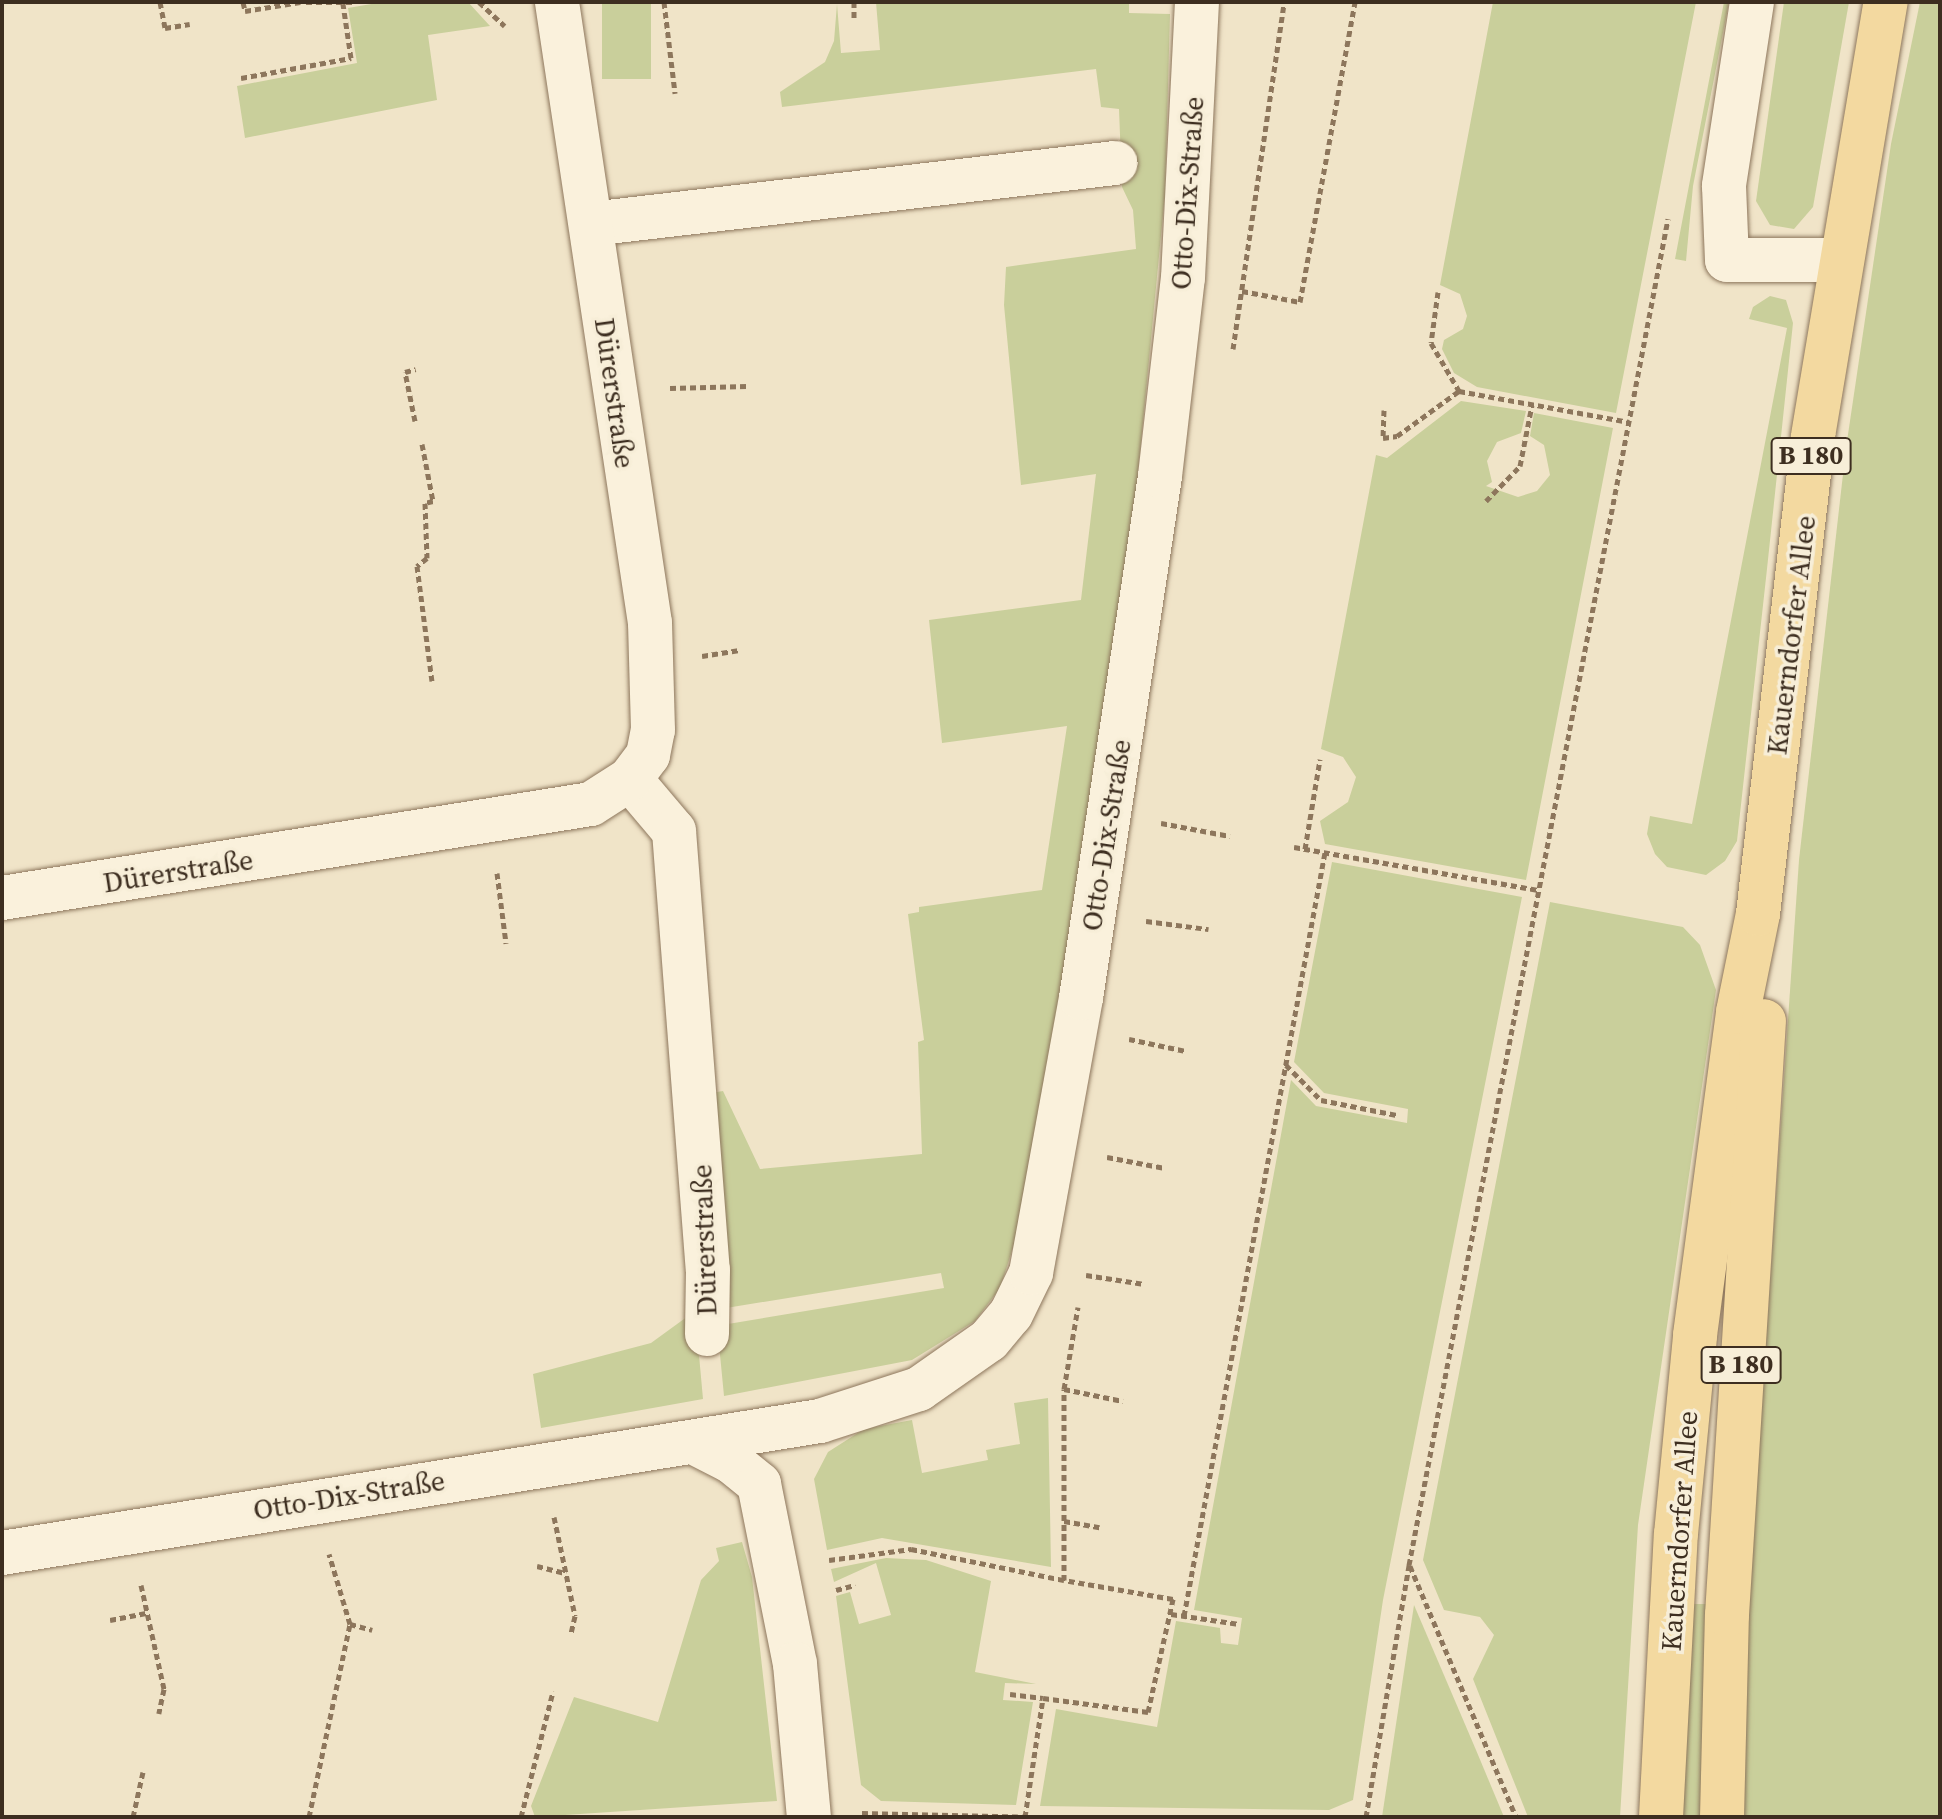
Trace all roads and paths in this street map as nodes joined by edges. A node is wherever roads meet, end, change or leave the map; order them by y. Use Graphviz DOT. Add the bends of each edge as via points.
graph roads {
  1 [pos="160,2"];
  2 [pos="243,2"];
  3 [pos="300,2"];
  4 [pos="306,2"];
  5 [pos="355,2"];
  6 [pos="479,2"];
  7 [pos="557,2"];
  8 [pos="664,2"];
  9 [pos="854,2"];
  10 [pos="1197,2"];
  11 [pos="1284,2"];
  12 [pos="1355,2"];
  13 [pos="1752,2"];
  14 [pos="1886,2"];
  15 [pos="343,4"];
  16 [pos="854,18"];
  17 [pos="190,24"];
  18 [pos="513,34"];
  19 [pos="241,78"];
  20 [pos="675,93"];
  21 [pos="1115,163"];
  22 [pos="1671,204"];
  23 [pos="591,224"];
  24 [pos="1840,260"];
  25 [pos="1242,291"];
  26 [pos="1438,292"];
  27 [pos="1232,353"];
  28 [pos="416,369"];
  29 [pos="613,386"];
  30 [pos="747,386"];
  31 [pos="1459,391"];
  32 [pos="1532,405"];
  33 [pos="1384,410"];
  34 [pos="415,421"];
  35 [pos="1629,422"];
  36 [pos="422,444"];
  37 [pos="1486,501"];
  38 [pos="432,681"];
  39 [pos="1320,759"];
  40 [pos="630,779"];
  41 [pos="491,823"];
  42 [pos="1161,823"];
  43 [pos="1230,836"];
  44 [pos="1294,847"];
  45 [pos="1305,849"];
  46 [pos="1325,852"];
  47 [pos="1538,890"];
  48 [pos="2,898"];
  49 [pos="1758,914"];
  50 [pos="1144,921"];
  51 [pos="1208,929"];
  52 [pos="506,943"];
  53 [pos="1123,1038"];
  54 [pos="1186,1051"];
  55 [pos="1286,1065"];
  56 [pos="1397,1115"];
  57 [pos="1103,1156"];
  58 [pos="1165,1168"];
  59 [pos="1083,1274"];
  60 [pos="1144,1284"];
  61 [pos="707,1334"];
  62 [pos="1123,1401"];
  63 [pos="697,1444"];
  64 [pos="553,1513"];
  65 [pos="1064,1521"];
  66 [pos="1099,1527"];
  67 [pos="328,1550"];
  68 [pos="2,1553"];
  69 [pos="1409,1565"];
  70 [pos="537,1566"];
  71 [pos="780,1569"];
  72 [pos="138,1570"];
  73 [pos="566,1573"];
  74 [pos="1064,1580"];
  75 [pos="147,1613"];
  76 [pos="1171,1614"];
  77 [pos="1184,1616"];
  78 [pos="110,1620"];
  79 [pos="350,1624"];
  80 [pos="1239,1624"];
  81 [pos="372,1630"];
  82 [pos="571,1634"];
  83 [pos="553,1691"];
  84 [pos="1052,1691"];
  85 [pos="1010,1694"];
  86 [pos="1043,1698"];
  87 [pos="1051,1699"];
  88 [pos="159,1713"];
  89 [pos="143,1772"];
  90 [pos="809,1816"];
  91 [pos="133,1817"];
  92 [pos="309,1817"];
  93 [pos="521,1817"];
  94 [pos="1025,1817"];
  95 [pos="1033,1817"];
  96 [pos="1366,1817"];
  97 [pos="1516,1817"];
  98 [pos="1661,1817"];
  99 [pos="1722,1817"];
  1 -- 17 [label="path" via="165,28"];
  2 -- 3 [label="path" via="245,11"];
  4 -- 15 [label="path"];
  5 -- 15 [label="path"];
  6 -- 18 [label="path"];
  7 -- 23 [label="street, Dürerstraße"];
  8 -- 20 [label="path"];
  9 -- 16 [label="path"];
  10 -- 63 [label="street, Otto-Dix-Straße" via="1183,278 1160,476 1081,998 1031,1273 1011,1314 989,1340 919,1389 820,1421"];
  11 -- 25 [label="path"];
  12 -- 25 [label="path" via="1300,302"];
  13 -- 24 [label="street" via="1724,186 1727,260"];
  14 -- 24 [label="main road, Kauerndorfer Allee / B 180"];
  15 -- 19 [label="path" via="351,58"];
  21 -- 23 [label="street"];
  22 -- 35 [label="path"];
  23 -- 29 [label="street, Dürerstraße"];
  24 -- 49 [label="main road, Kauerndorfer Allee / B 180" via="1813,436"];
  25 -- 27 [label="path"];
  26 -- 31 [label="path" via="1431,343"];
  28 -- 34 [label="path" via="405,372"];
  29 -- 30 [label="path"];
  29 -- 40 [label="street, Dürerstraße" via="654,664 648,755"];
  31 -- 32 [label="path"];
  31 -- 33 [label="path" via="1397,436 1383,438"];
  32 -- 35 [label="path"];
  32 -- 37 [label="path" via="1520,466"];
  35 -- 47 [label="path"];
  36 -- 38 [label="path" via="433,501 425,503 427,558 417,566"];
  39 -- 45 [label="path"];
  40 -- 41 [label="street, Dürerstraße" via="591,804"];
  40 -- 61 [label="street, Dürerstraße" via="674,831 707,1255"];
  41 -- 48 [label="street, Dürerstraße"];
  41 -- 52 [label="path"];
  42 -- 43 [label="path"];
  44 -- 45 [label="path"];
  45 -- 46 [label="path"];
  46 -- 47 [label="path"];
  46 -- 55 [label="path"];
  47 -- 69 [label="path"];
  49 -- 98 [label="main road, Kauerndorfer Allee / B 180" via="1738,1012 1695,1335 1676,1534"];
  49 -- 99 [label="main road, Kauerndorfer Allee / B 180" via="1765,1013 1729,1584"];
  50 -- 51 [label="path"];
  53 -- 54 [label="path"];
  55 -- 56 [label="path" via="1321,1100"];
  55 -- 77 [label="path"];
  57 -- 58 [label="path"];
  59 -- 60 [label="path"];
  62 -- 65 [label="path" via="1064,1389"];
  63 -- 68 [label="street, Otto-Dix-Straße" via="617,1450"];
  63 -- 71 [label="street" via="759,1484"];
  64 -- 73 [label="path"];
  65 -- 66 [label="path"];
  65 -- 74 [label="path"];
  67 -- 79 [label="path"];
  69 -- 96 [label="path"];
  69 -- 97 [label="path"];
  70 -- 73 [label="path"];
  71 -- 74 [label="path" via="911,1549"];
  71 -- 90 [label="street"];
  72 -- 75 [label="path"];
  73 -- 82 [label="path" via="575,1616"];
  74 -- 76 [label="path" via="1173,1599"];
  75 -- 78 [label="path"];
  75 -- 88 [label="path" via="164,1689"];
  76 -- 77 [label="path"];
  76 -- 87 [label="path" via="1148,1712"];
  77 -- 80 [label="path"];
  79 -- 81 [label="path"];
  79 -- 92 [label="path"];
  83 -- 93 [label="path"];
  84 -- 87 [label="path"];
  85 -- 86 [label="path"];
  86 -- 87 [label="path"];
  86 -- 94 [label="path"];
  89 -- 91 [label="path"];
  90 -- 94 [label="path"];
  94 -- 95 [label="path"];
}
